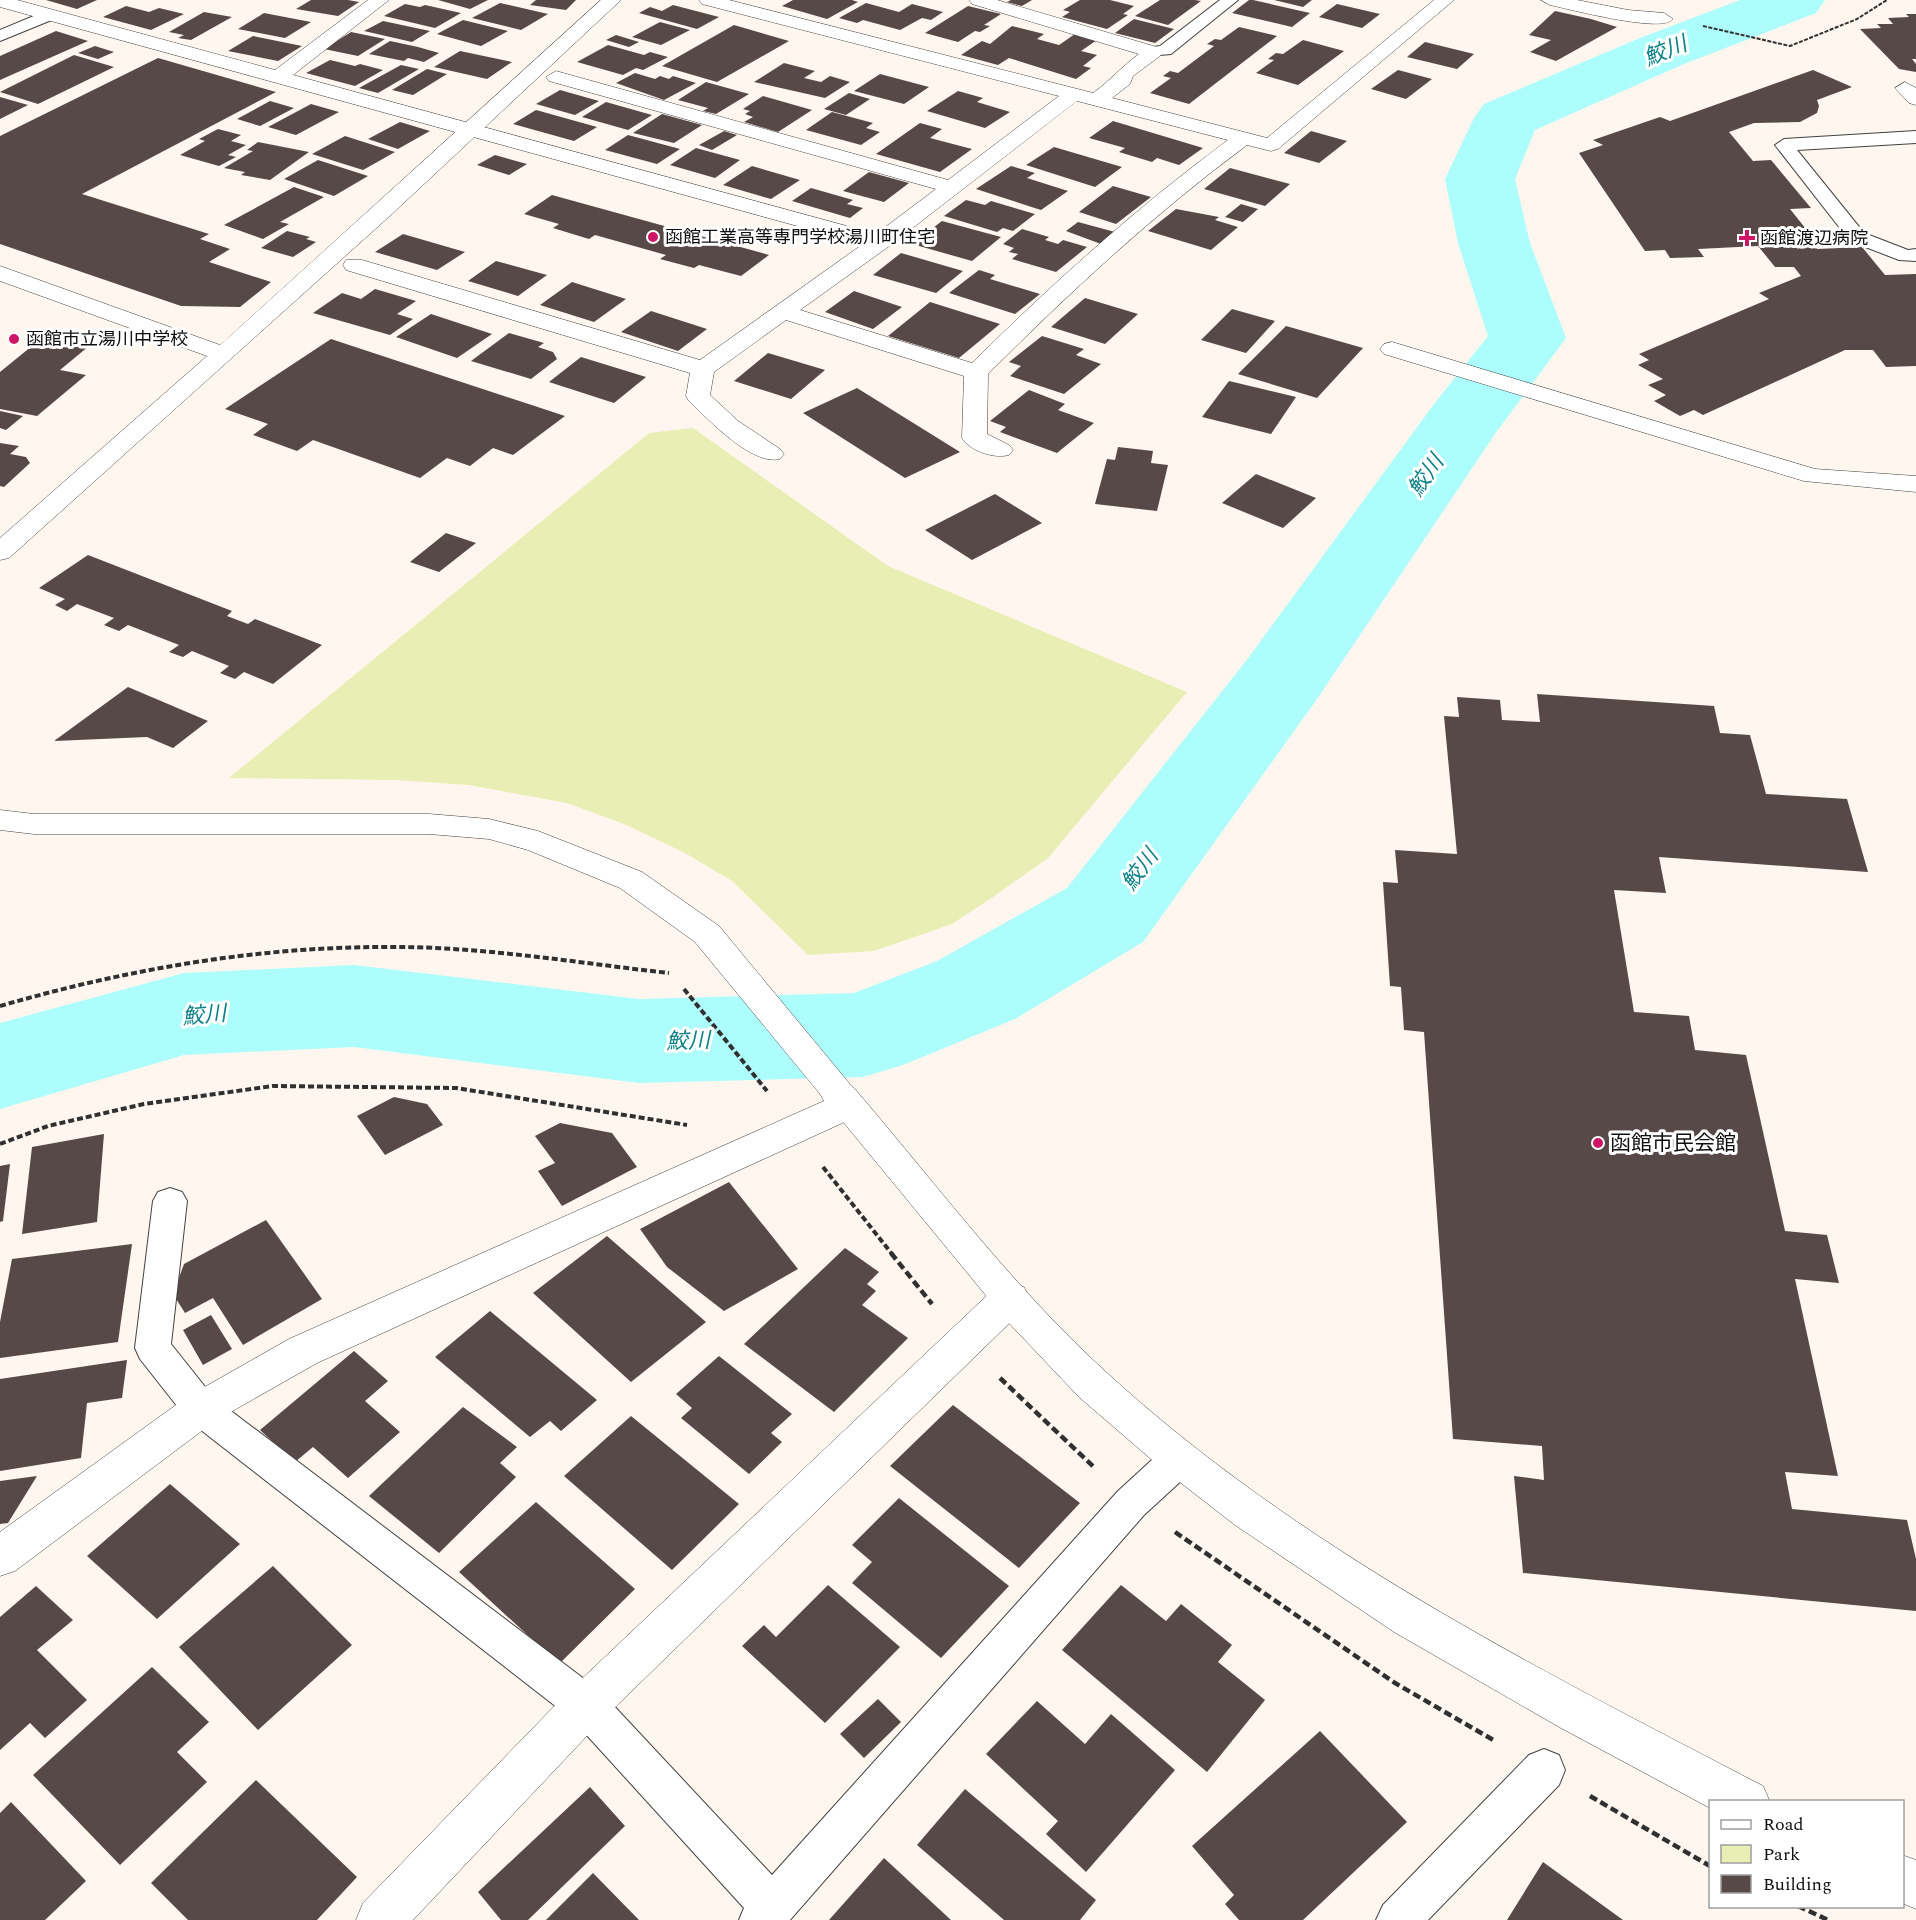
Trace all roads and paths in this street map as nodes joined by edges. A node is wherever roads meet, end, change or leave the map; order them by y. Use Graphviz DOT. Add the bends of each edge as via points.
graph roads {
  1 [pos="380,0"];
  2 [pos="612,0"];
  3 [pos="708,0"];
  4 [pos="781,0"];
  5 [pos="978,0"];
  6 [pos="1230,0"];
  7 [pos="1445,0"];
  8 [pos="1550,0"];
  9 [pos="1644,0"];
  10 [pos="1887,0"];
  11 [pos="0,1"];
  12 [pos="759,13"];
  13 [pos="48,15"];
  14 [pos="1628,16"];
  15 [pos="1664,19"];
  16 [pos="1700,26"];
  17 [pos="0,36"];
  18 [pos="1154,52"];
  19 [pos="556,77"];
  20 [pos="277,78"];
  21 [pos="1074,94"];
  22 [pos="1097,100"];
  23 [pos="472,131"];
  24 [pos="1916,136"];
  25 [pos="1244,138"];
  26 [pos="951,187"];
  27 [pos="880,242"];
  28 [pos="1916,255"];
  29 [pos="354,265"];
  30 [pos="0,273"];
  31 [pos="783,312"];
  32 [pos="1392,350"];
  33 [pos="224,354"];
  34 [pos="703,369"];
  35 [pos="976,372"];
  36 [pos="999,450"];
  37 [pos="771,454"];
  38 [pos="1916,484"];
  39 [pos="0,552"];
  40 [pos="0,820"];
  41 [pos="669,973"];
  42 [pos="684,989"];
  43 [pos="0,1006"];
  44 [pos="770,1094"];
  45 [pos="842,1098"];
  46 [pos="689,1126"];
  47 [pos="0,1144"];
  48 [pos="170,1201"];
  49 [pos="1010,1298"];
  50 [pos="201,1409"];
  51 [pos="1179,1459"];
  52 [pos="0,1557"];
  53 [pos="586,1705"];
  54 [pos="1544,1770"];
  55 [pos="1743,1800"];
  56 [pos="1802,1908"];
  57 [pos="766,1913"];
  58 [pos="380,1920"];
  59 [pos="1398,1920"];
  60 [pos="1828,1920"];
  1 -- 20 [label="street"];
  2 -- 23 [label="street"];
  3 -- 12 [label="street"];
  4 -- 12 [label="street"];
  5 -- 18 [label="street"];
  6 -- 18 [label="lane" via="1165,50"];
  7 -- 25 [label="street" via="1270,145"];
  8 -- 14 [label="street"];
  9 -- 14 [label="street"];
  10 -- 16 [label="path" via="1857,19 1790,45"];
  11 -- 13 [label="street"];
  12 -- 21 [label="street"];
  13 -- 17 [label="lane"];
  13 -- 20 [label="street"];
  14 -- 15 [label="street"];
  18 -- 22 [label="street" via="1123,74 1123,80"];
  19 -- 26 [label="street"];
  20 -- 23 [label="street"];
  21 -- 22 [label="street"];
  21 -- 26 [label="street"];
  22 -- 25 [label="street"];
  23 -- 27 [label="street"];
  23 -- 33 [label="street"];
  24 -- 28 [label="lane" via="1784,145 1857,237 1906,256"];
  25 -- 35 [label="street" via="1182,184 1067,282"];
  26 -- 27 [label="street"];
  27 -- 31 [label="street"];
  29 -- 34 [label="street"];
  30 -- 33 [label="street"];
  31 -- 34 [label="street"];
  31 -- 35 [label="street"];
  32 -- 38 [label="street" via="1813,476"];
  33 -- 39 [label="street"];
  34 -- 37 [label="street" via="698,396 729,426"];
  35 -- 36 [label="street" via="974,438"];
  40 -- 45 [label="street" via="34,824 429,824 489,829 538,842 631,880 707,934"];
  41 -- 43 [label="path" via="447,949 352,948 261,954 184,965"];
  42 -- 44 [label="path"];
  45 -- 49 [label="street"];
  45 -- 50 [label="street" via="303,1351"];
  46 -- 47 [label="path" via="456,1088 273,1086 144,1104 48,1126"];
  48 -- 50 [label="lane" via="153,1348"];
  49 -- 51 [label="street" via="1097,1389"];
  49 -- 53 [label="street"];
  50 -- 52 [label="street"];
  50 -- 53 [label="lane"];
  51 -- 55 [label="street" via="1384,1602 1583,1717"];
  51 -- 57 [label="lane" via="1131,1503"];
  53 -- 57 [label="lane"];
  53 -- 58 [label="street"];
  54 -- 59 [label="lane"];
  56 -- 60 [label="path"];
}
